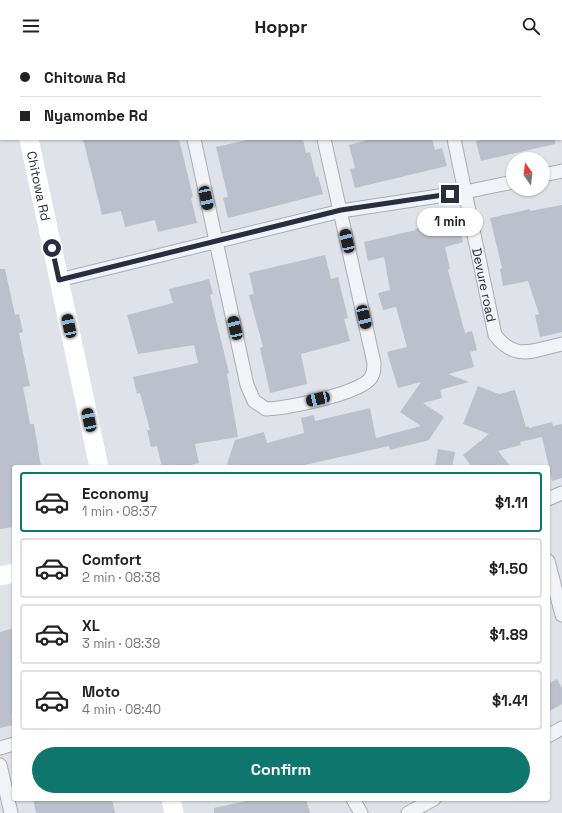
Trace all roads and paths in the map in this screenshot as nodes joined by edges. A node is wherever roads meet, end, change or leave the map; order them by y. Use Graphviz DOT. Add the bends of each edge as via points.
graph roads {
  1 [pos="29,140"];
  2 [pos="194,140"];
  3 [pos="324,140"];
  4 [pos="454,140"];
  5 [pos="562,171"];
  6 [pos="550,174"];
  7 [pos="506,183"];
  8 [pos="465,192"];
  9 [pos="341,210"];
  10 [pos="216,242"];
  11 [pos="59,280"];
  12 [pos="562,344"];
  13 [pos="99,465"];
  14 [pos="562,493"];
  15 [pos="550,498"];
  16 [pos="550,569"];
  17 [pos="12,573"];
  18 [pos="0,576"];
  19 [pos="562,615"];
  20 [pos="562,728"];
  21 [pos="550,735"];
  22 [pos="12,745"];
  23 [pos="0,748"];
  24 [pos="0,766"];
  25 [pos="171,801"];
  26 [pos="354,801"];
  27 [pos="430,801"];
  28 [pos="10,813"];
  29 [pos="174,813"];
  30 [pos="361,813"];
  31 [pos="408,813"];
  1 -- 11 [label="street, Chitowa Rd"];
  2 -- 10 [label="street"];
  3 -- 9 [label="street"];
  4 -- 8 [label="street, Devure road"];
  5 -- 6 [label="street"];
  7 -- 8 [label="street"];
  8 -- 9 [label="street"];
  8 -- 12 [label="street, Devure road" via="495,335 503,346 512,351 524,352"];
  9 -- 10 [label="street"];
  9 -- 10 [label="street" via="374,371 370,379 360,386 339,394 274,409 266,409 254,401 247,385"];
  10 -- 11 [label="street"];
  11 -- 13 [label="street, Chitowa Rd"];
  14 -- 15 [label="street"];
  16 -- 19 [label="street"];
  17 -- 18 [label="street"];
  20 -- 21 [label="street"];
  22 -- 23 [label="street"];
  24 -- 28 [label="street"];
  25 -- 29 [label="street"];
  26 -- 30 [label="street"];
  27 -- 31 [label="street"];
}
